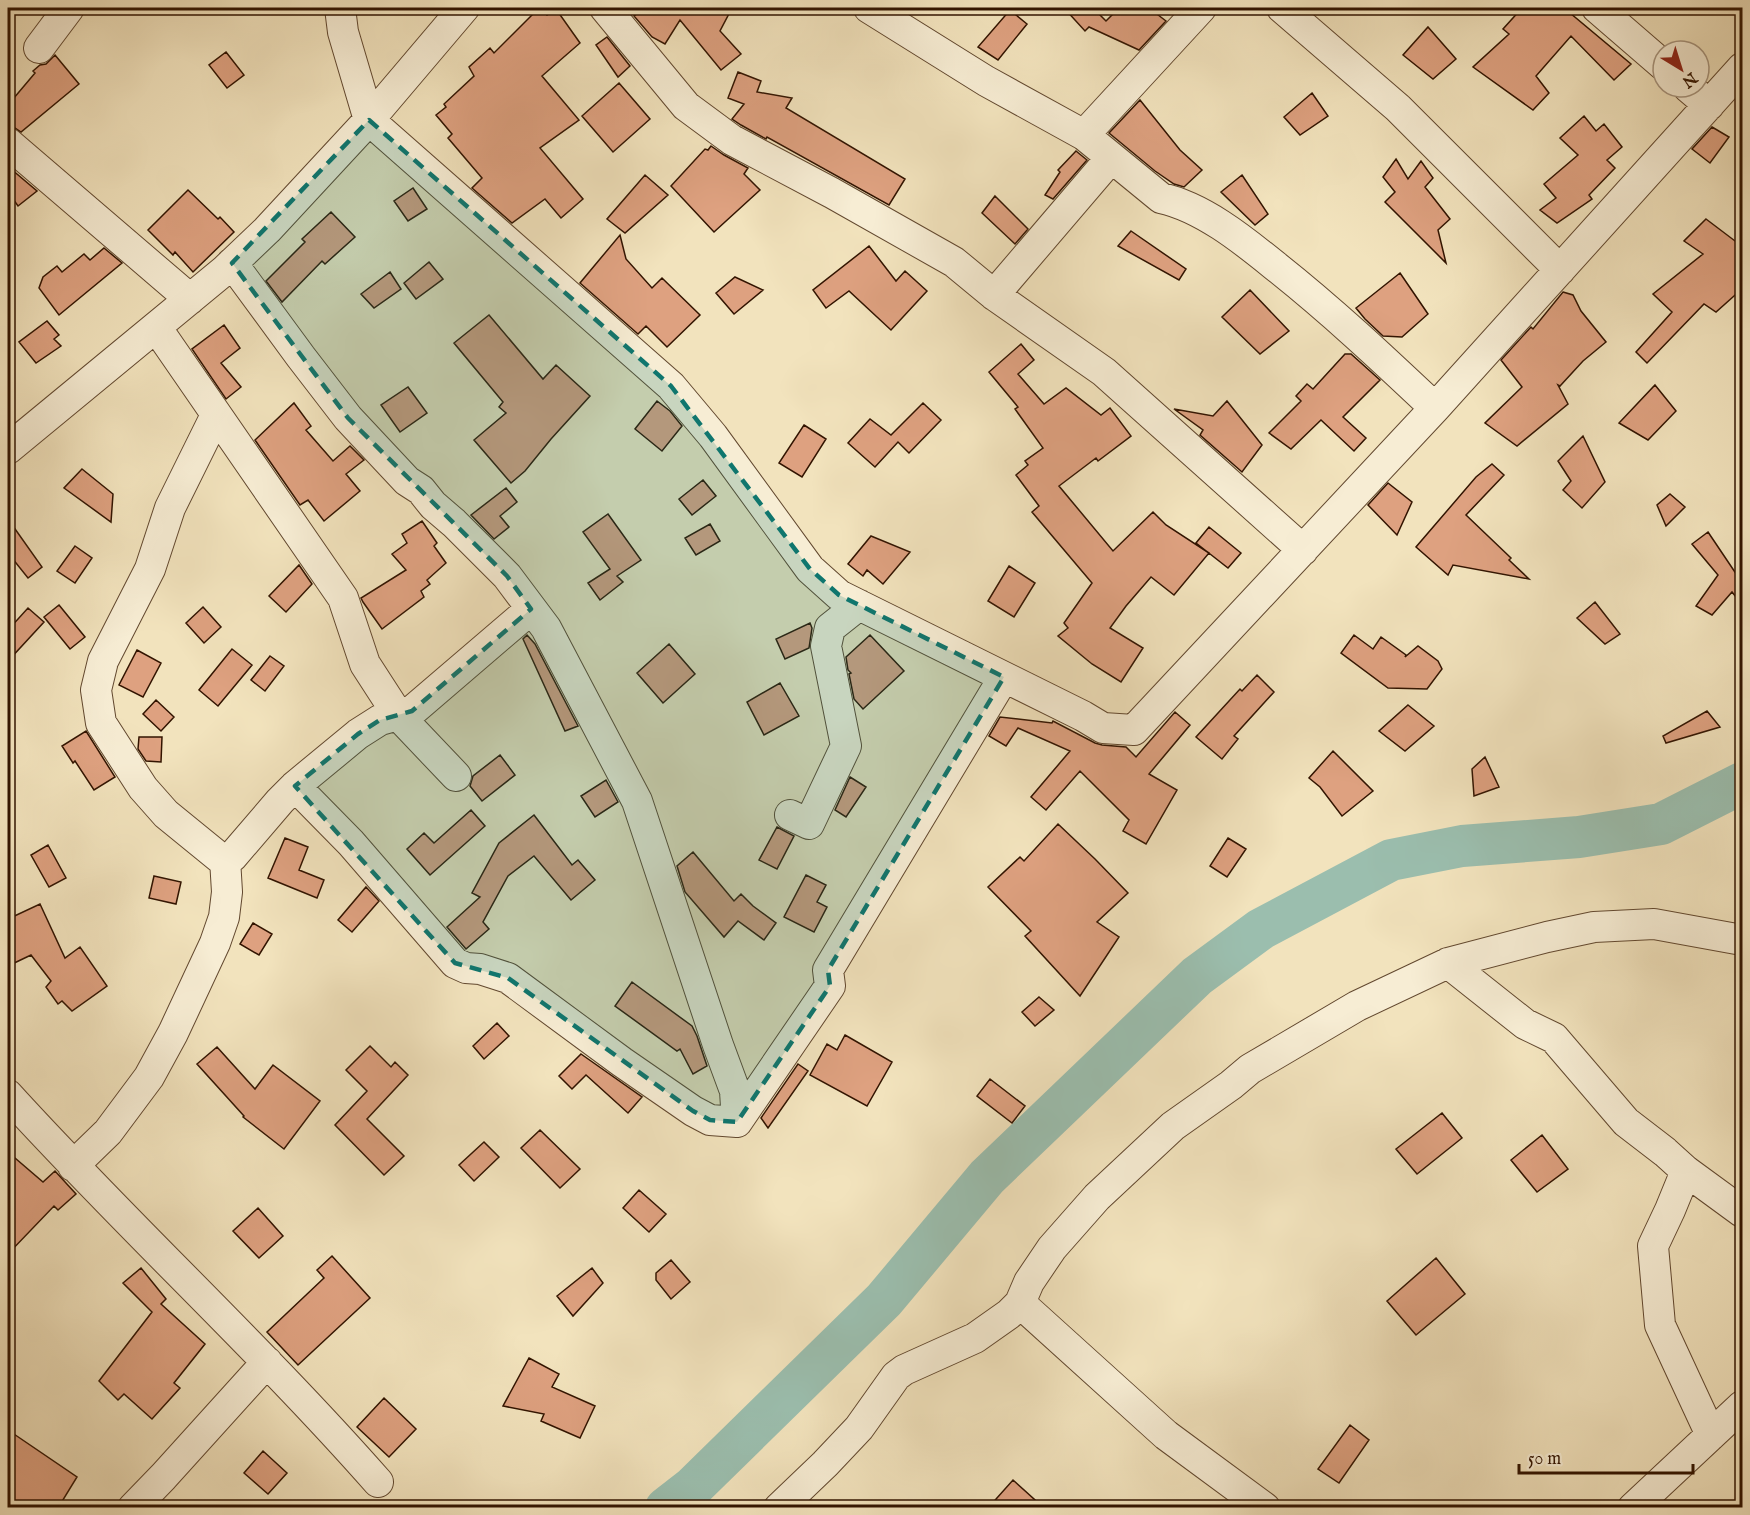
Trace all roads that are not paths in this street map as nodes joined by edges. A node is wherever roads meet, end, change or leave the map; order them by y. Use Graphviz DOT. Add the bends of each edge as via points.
graph roads {
  1 [pos="69,8"];
  2 [pos="340,8"];
  3 [pos="464,8"];
  4 [pos="605,8"];
  5 [pos="869,8"];
  6 [pos="1201,8"];
  7 [pos="1282,8"];
  8 [pos="1597,8"];
  9 [pos="39,48"];
  10 [pos="1651,55"];
  11 [pos="1743,68"];
  12 [pos="1711,88"];
  13 [pos="1696,99"];
  14 [pos="369,120"];
  15 [pos="1084,135"];
  16 [pos="8,143"];
  17 [pos="1112,158"];
  18 [pos="232,263"];
  19 [pos="1560,270"];
  20 [pos="994,294"];
  21 [pos="190,299"];
  22 [pos="156,327"];
  23 [pos="1435,408"];
  24 [pos="216,416"];
  25 [pos="8,449"];
  26 [pos="1303,550"];
  27 [pos="859,605"];
  28 [pos="531,609"];
  29 [pos="1004,677"];
  30 [pos="398,715"];
  31 [pos="456,776"];
  32 [pos="295,786"];
  33 [pos="790,815"];
  34 [pos="225,859"];
  35 [pos="1743,940"];
  36 [pos="1448,963"];
  37 [pos="8,1095"];
  38 [pos="737,1122"];
  39 [pos="73,1166"];
  40 [pos="1686,1171"];
  41 [pos="1743,1212"];
  42 [pos="1020,1303"];
  43 [pos="267,1362"];
  44 [pos="1743,1406"];
  45 [pos="1711,1435"];
  46 [pos="378,1482"];
  47 [pos="133,1508"];
  48 [pos="778,1508"];
  49 [pos="1265,1508"];
  50 [pos="1633,1508"];
  1 -- 9 [label="street"];
  2 -- 14 [label="street" via="342,32"];
  3 -- 14 [label="street"];
  4 -- 20 [label="street" via="686,106 713,127 954,262"];
  5 -- 15 [label="street" via="986,81"];
  6 -- 15 [label="street"];
  7 -- 19 [label="street" via="1398,108"];
  8 -- 10 [label="street"];
  11 -- 12 [label="street"];
  13 -- 19 [label="street"];
  14 -- 18 [label="street"];
  14 -- 27 [label="street" via="671,386 713,436 810,569 840,595"];
  15 -- 17 [label="street"];
  16 -- 21 [label="street"];
  17 -- 20 [label="street"];
  17 -- 23 [label="street" via="1161,198 1216,222 1250,245 1319,301"];
  18 -- 21 [label="street"];
  18 -- 28 [label="street" via="348,418 407,481 421,490 507,576"];
  19 -- 23 [label="street"];
  20 -- 26 [label="street" via="1104,372"];
  21 -- 22 [label="street"];
  22 -- 24 [label="street"];
  22 -- 25 [label="street"];
  23 -- 26 [label="street"];
  24 -- 30 [label="street" via="343,598 365,664"];
  24 -- 34 [label="street" via="170,508 150,569 103,661 96,690 101,723 143,788 166,814"];
  26 -- 29 [label="street" via="1134,730 1103,728"];
  27 -- 29 [label="street"];
  27 -- 33 [label="street" via="830,628 826,646 846,746 809,824"];
  28 -- 30 [label="street" via="412,711"];
  28 -- 38 [label="street" via="546,628 638,801 735,1091"];
  29 -- 38 [label="street" via="828,970 830,986"];
  30 -- 31 [label="street"];
  30 -- 32 [label="street" via="380,720 358,734"];
  32 -- 34 [label="street" via="232,857"];
  32 -- 38 [label="street" via="351,843 455,963 508,978 693,1111 710,1120"];
  34 -- 39 [label="street" via="224,917 173,1033 149,1077 108,1132"];
  35 -- 36 [label="street" via="1654,924 1594,927"];
  36 -- 40 [label="street" via="1525,1023 1554,1038 1626,1122"];
  36 -- 42 [label="street" via="1357,1006 1292,1044 1250,1069 1173,1126 1097,1197 1060,1239 1029,1282"];
  37 -- 39 [label="street"];
  39 -- 43 [label="street"];
  40 -- 41 [label="street"];
  40 -- 45 [label="street" via="1653,1246 1660,1325"];
  42 -- 48 [label="street" via="975,1338 896,1376 859,1428"];
  42 -- 49 [label="street" via="1167,1435"];
  43 -- 46 [label="street"];
  43 -- 47 [label="street"];
  44 -- 45 [label="street"];
  45 -- 50 [label="street"];
}
